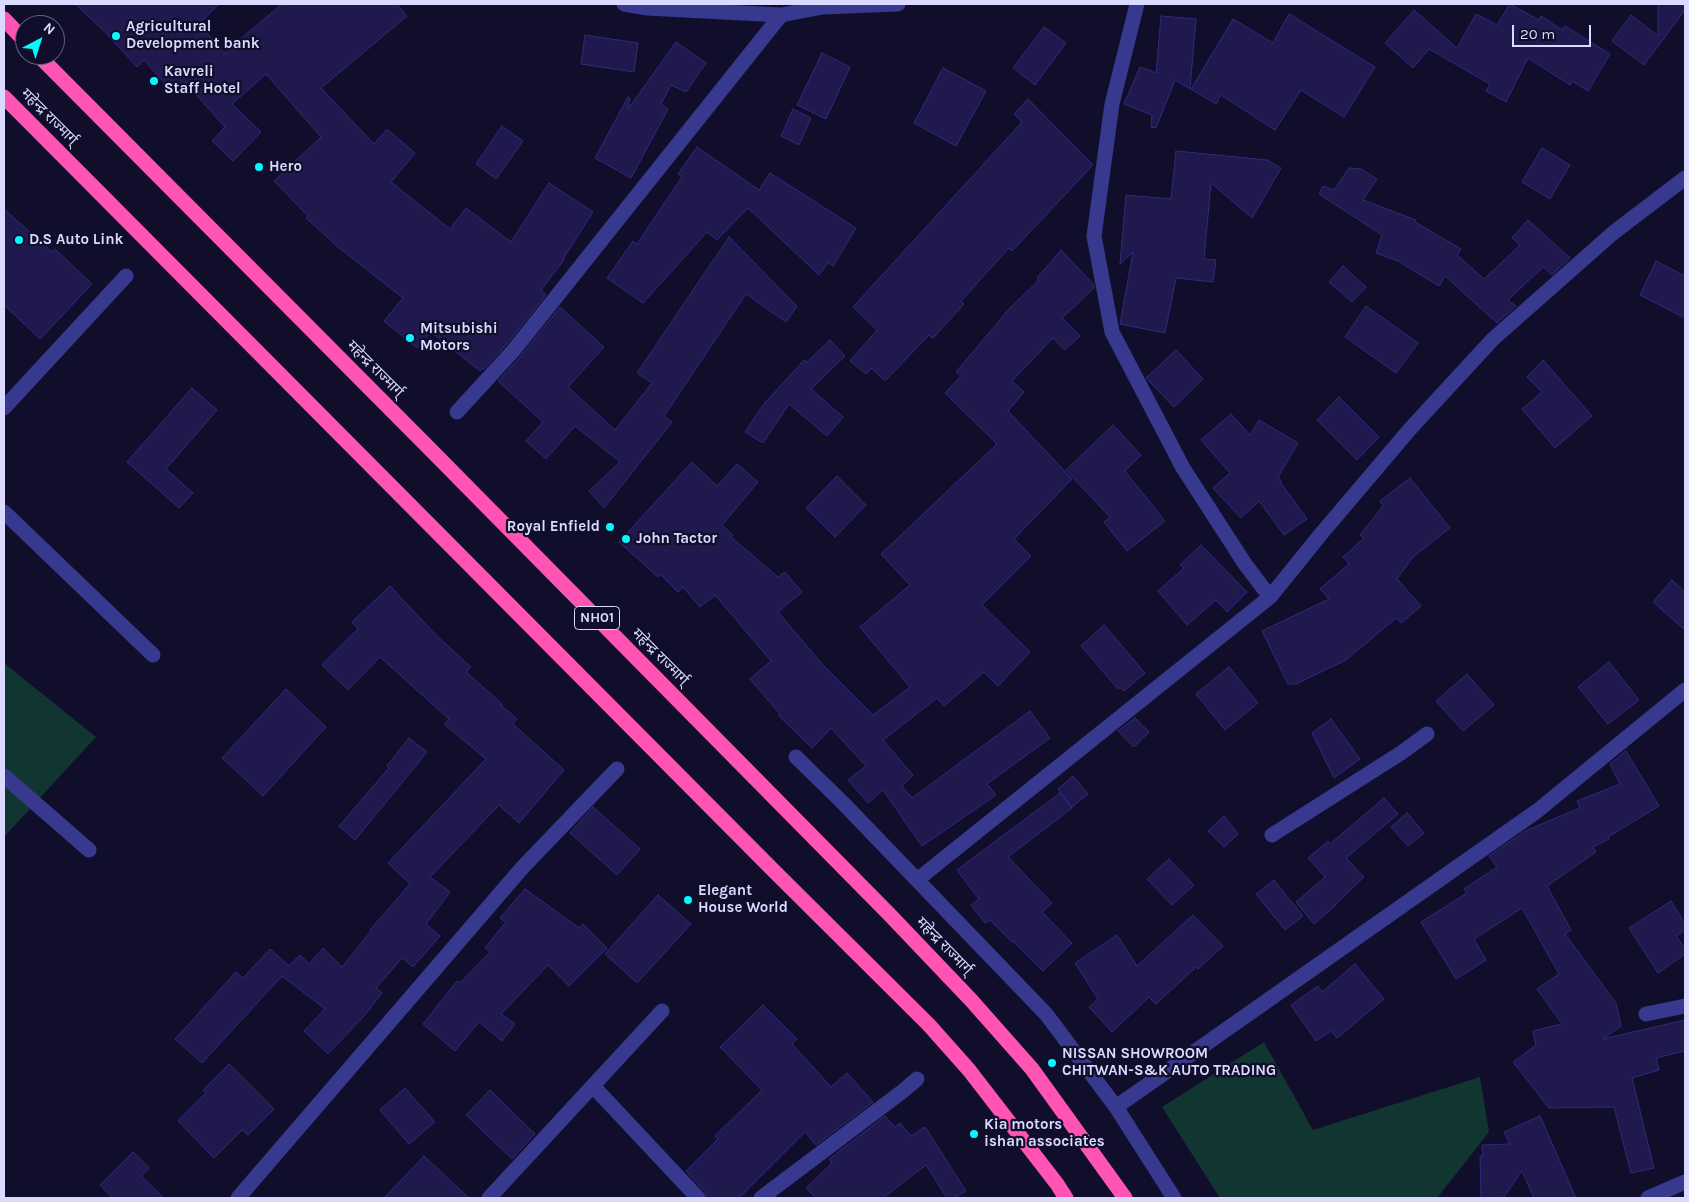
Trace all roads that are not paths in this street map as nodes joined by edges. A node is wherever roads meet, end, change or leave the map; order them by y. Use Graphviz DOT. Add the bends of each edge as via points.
graph roads {
  1 [pos="624,4"];
  2 [pos="898,4"];
  3 [pos="1137,4"];
  4 [pos="781,15"];
  5 [pos="4,19"];
  6 [pos="15,31"];
  7 [pos="48,65"];
  8 [pos="4,97"];
  9 [pos="1685,178"];
  10 [pos="126,276"];
  11 [pos="4,408"];
  12 [pos="457,412"];
  13 [pos="4,512"];
  14 [pos="1270,597"];
  15 [pos="153,654"];
  16 [pos="1685,690"];
  17 [pos="1427,734"];
  18 [pos="796,757"];
  19 [pos="617,769"];
  20 [pos="4,776"];
  21 [pos="1272,835"];
  22 [pos="89,850"];
  23 [pos="917,880"];
  24 [pos="1685,1006"];
  25 [pos="662,1011"];
  26 [pos="1646,1014"];
  27 [pos="917,1079"];
  28 [pos="593,1086"];
  29 [pos="1116,1107"];
  30 [pos="1685,1182"];
  31 [pos="238,1198"];
  32 [pos="489,1198"];
  33 [pos="698,1198"];
  34 [pos="761,1198"];
  35 [pos="1066,1198"];
  36 [pos="1125,1198"];
  37 [pos="1174,1198"];
  38 [pos="1648,1198"];
  1 -- 4 [label="street"];
  2 -- 4 [label="street" via="823,8"];
  3 -- 14 [label="street" via="1112,104 1094,236 1112,332 1183,468"];
  4 -- 12 [label="street" via="513,350"];
  5 -- 6 [label="highway"];
  7 -- 36 [label="highway, महेन्द्र राज्मार्ग् / NH01" via="972,1000 1032,1069"];
  8 -- 35 [label="highway, महेन्द्र राज्मार्ग्" via="929,1025 969,1070"];
  9 -- 14 [label="street" via="1613,233 1493,339 1410,428"];
  10 -- 11 [label="street"];
  13 -- 15 [label="street"];
  14 -- 23 [label="street"];
  16 -- 29 [label="street" via="1530,817"];
  17 -- 21 [label="street"];
  18 -- 23 [label="street"];
  19 -- 31 [label="street" via="522,868"];
  20 -- 22 [label="street"];
  23 -- 29 [label="street" via="1046,1014"];
  24 -- 26 [label="street"];
  25 -- 28 [label="street"];
  27 -- 34 [label="street"];
  28 -- 32 [label="street"];
  28 -- 33 [label="street"];
  29 -- 37 [label="street"];
  30 -- 38 [label="street"];
}
